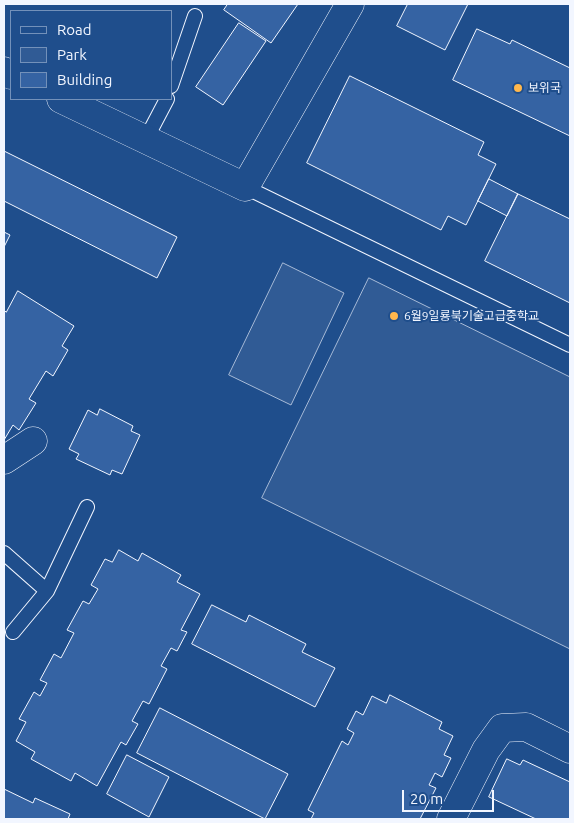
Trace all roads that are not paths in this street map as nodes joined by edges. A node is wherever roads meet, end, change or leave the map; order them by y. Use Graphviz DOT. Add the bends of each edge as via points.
graph roads {
  1 [pos="350,4"];
  2 [pos="195,16"];
  3 [pos="172,83"];
  4 [pos="63,100"];
  5 [pos="166,100"];
  6 [pos="146,139"];
  7 [pos="245,187"];
  8 [pos="570,345"];
  9 [pos="33,441"];
  10 [pos="4,460"];
  11 [pos="87,507"];
  12 [pos="4,553"];
  13 [pos="47,591"];
  14 [pos="13,632"];
  15 [pos="570,749"];
  16 [pos="451,819"];
  1 -- 7 [label="street"];
  2 -- 3 [label="lane"];
  4 -- 6 [label="street"];
  5 -- 6 [label="lane"];
  6 -- 7 [label="street"];
  7 -- 8 [label="lane"];
  9 -- 10 [label="street"];
  11 -- 13 [label="lane"];
  12 -- 13 [label="lane"];
  13 -- 14 [label="lane"];
  15 -- 16 [label="street" via="526,727 502,728 486,750"];
}
